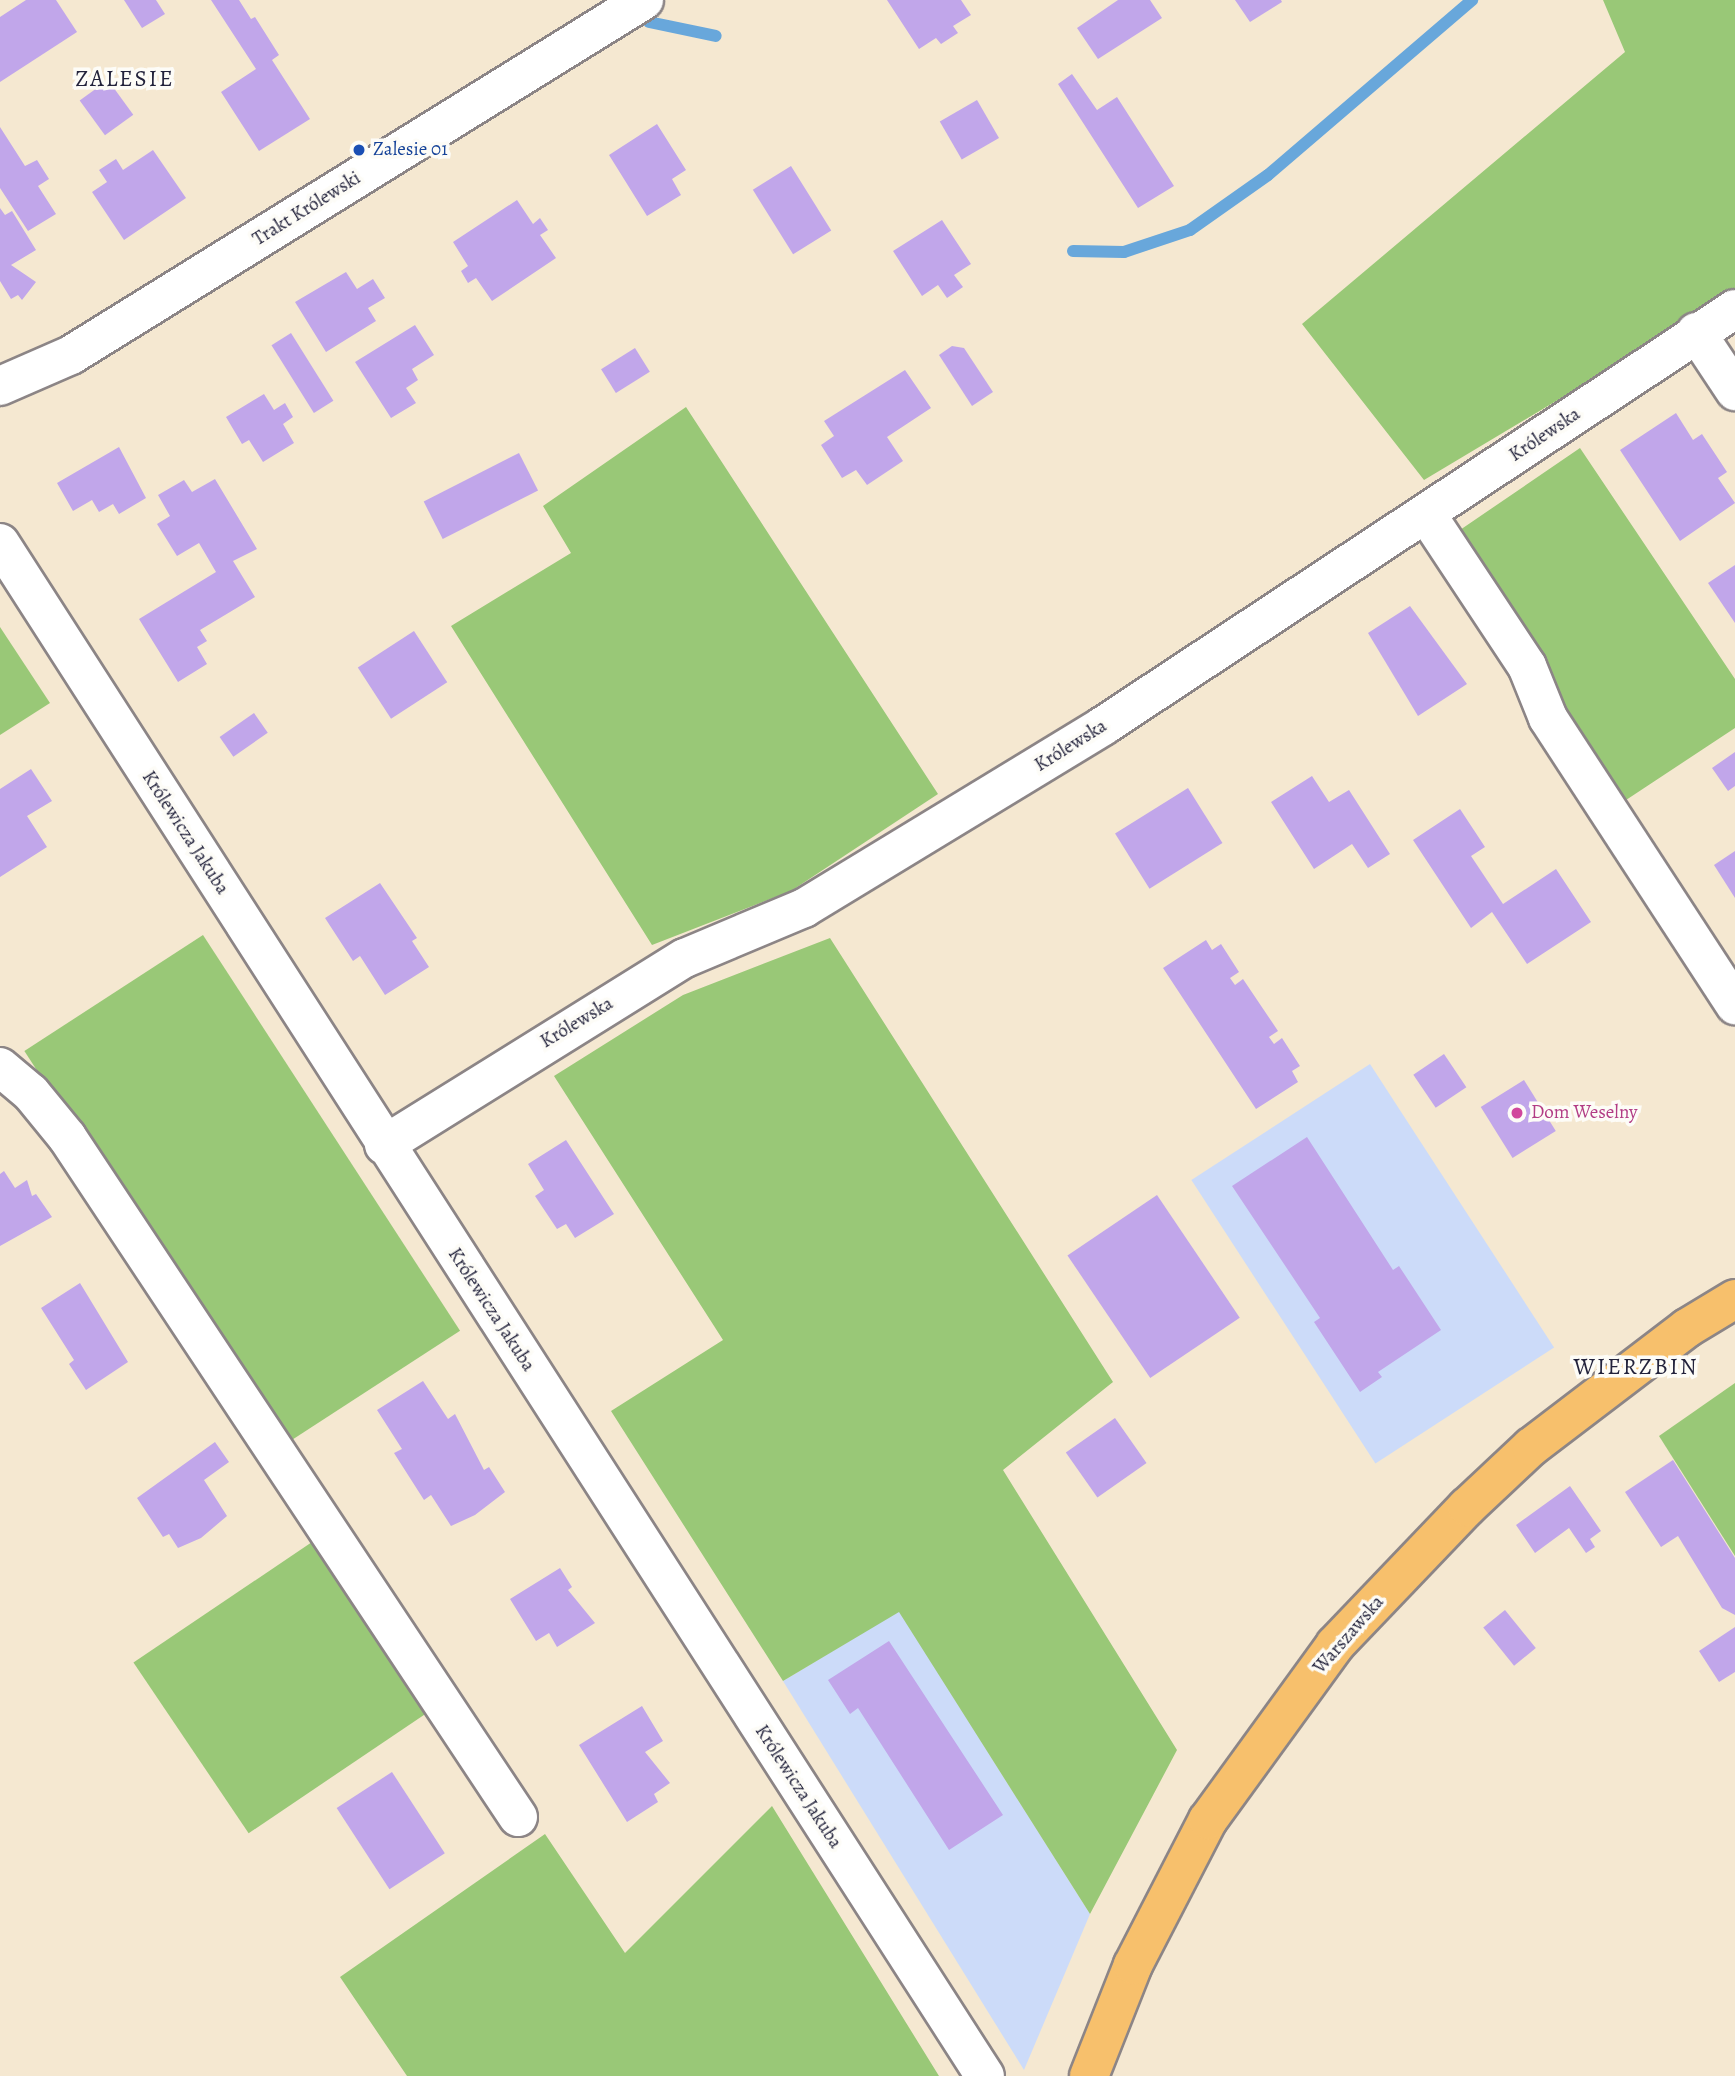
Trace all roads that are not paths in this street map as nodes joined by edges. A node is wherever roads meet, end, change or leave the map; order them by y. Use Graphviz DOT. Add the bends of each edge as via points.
graph roads {
  1 [pos="644,0"];
  2 [pos="1735,309"];
  3 [pos="1696,332"];
  4 [pos="0,386"];
  5 [pos="1735,391"];
  6 [pos="1427,515"];
  7 [pos="0,543"];
  8 [pos="1735,1005"];
  9 [pos="0,1067"];
  10 [pos="384,1145"];
  11 [pos="1735,1299"];
  12 [pos="518,1817"];
  13 [pos="985,2076"];
  14 [pos="1089,2076"];
  1 -- 4 [label="street, Trakt Królewski" via="71,355"];
  2 -- 3 [label="street, Królewska"];
  3 -- 5 [label="street"];
  3 -- 6 [label="street, Królewska"];
  6 -- 8 [label="street" via="1527,666 1548,718"];
  6 -- 10 [label="street, Królewska" via="1103,726 804,908 685,958"];
  7 -- 10 [label="street, Królewicza Jakuba"];
  9 -- 12 [label="street" via="31,1093 66,1136"];
  10 -- 13 [label="street, Królewicza Jakuba"];
  11 -- 14 [label="main road, Warszawska" via="1687,1328 1531,1447 1335,1646 1208,1819 1133,1965"];
}
